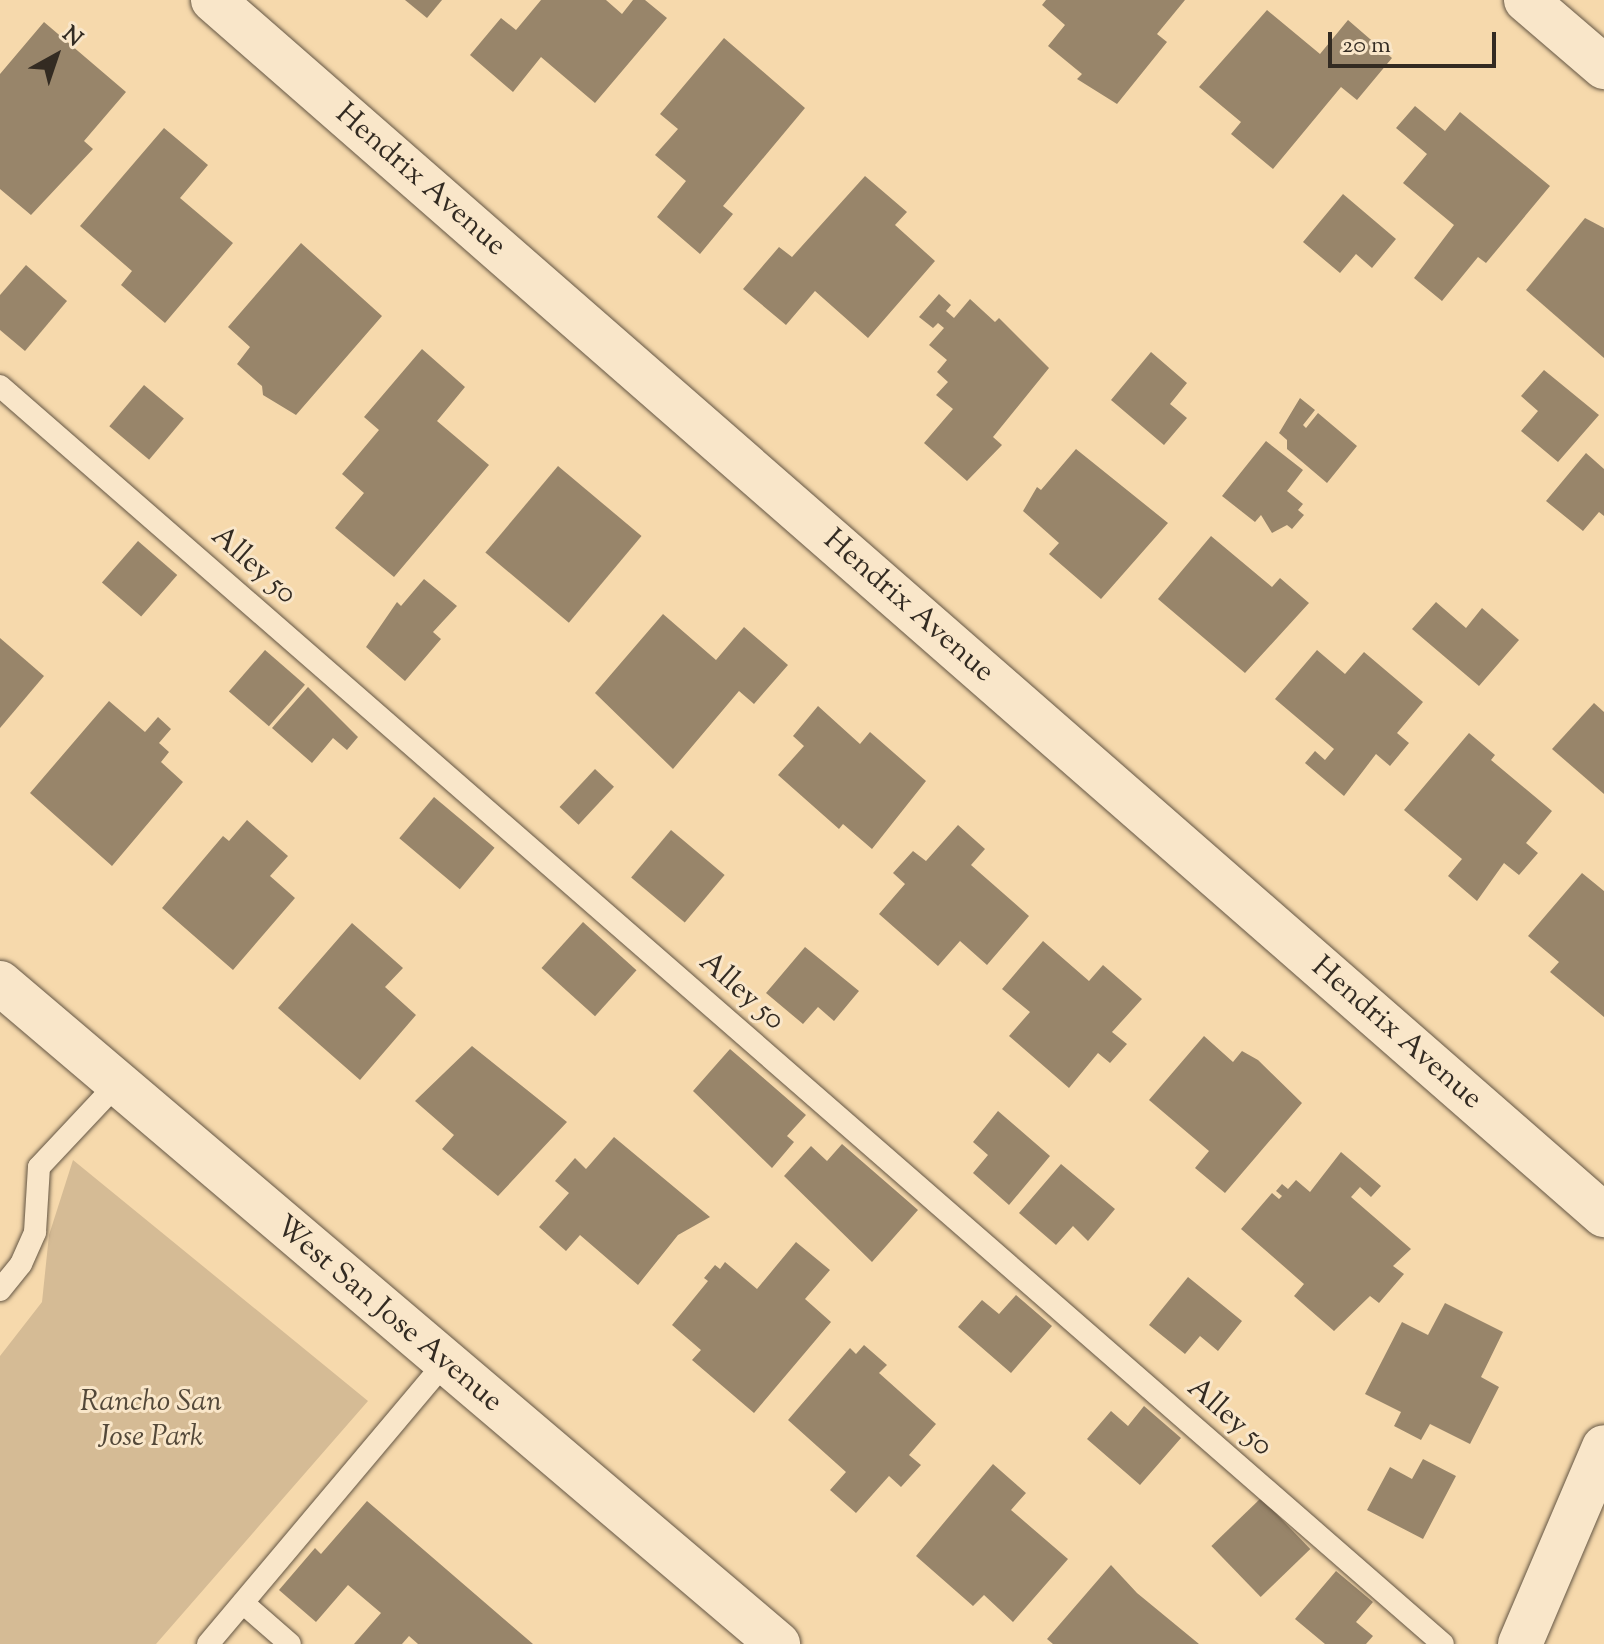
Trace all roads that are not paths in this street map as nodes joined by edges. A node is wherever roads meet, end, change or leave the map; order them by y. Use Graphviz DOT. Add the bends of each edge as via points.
graph roads {
  1 [pos="213,0"];
  2 [pos="1526,0"];
  3 [pos="1604,67"];
  4 [pos="0,386"];
  5 [pos="0,983"];
  6 [pos="117,1084"];
  7 [pos="1604,1215"];
  8 [pos="0,1290"];
  9 [pos="444,1364"];
  10 [pos="1604,1447"];
  11 [pos="243,1603"];
  12 [pos="208,1644"];
  13 [pos="290,1644"];
  14 [pos="778,1644"];
  15 [pos="1443,1644"];
  16 [pos="1520,1644"];
  1 -- 7 [label="street, Hendrix Avenue"];
  2 -- 3 [label="street"];
  4 -- 15 [label="lane, Alley 50"];
  5 -- 6 [label="street, West San Jose Avenue"];
  6 -- 8 [label="lane" via="39,1167 33,1198 35,1232 21,1264"];
  6 -- 9 [label="street, West San Jose Avenue"];
  9 -- 11 [label="lane"];
  9 -- 14 [label="street, West San Jose Avenue"];
  10 -- 16 [label="street"];
  11 -- 12 [label="lane"];
  11 -- 13 [label="lane"];
}
